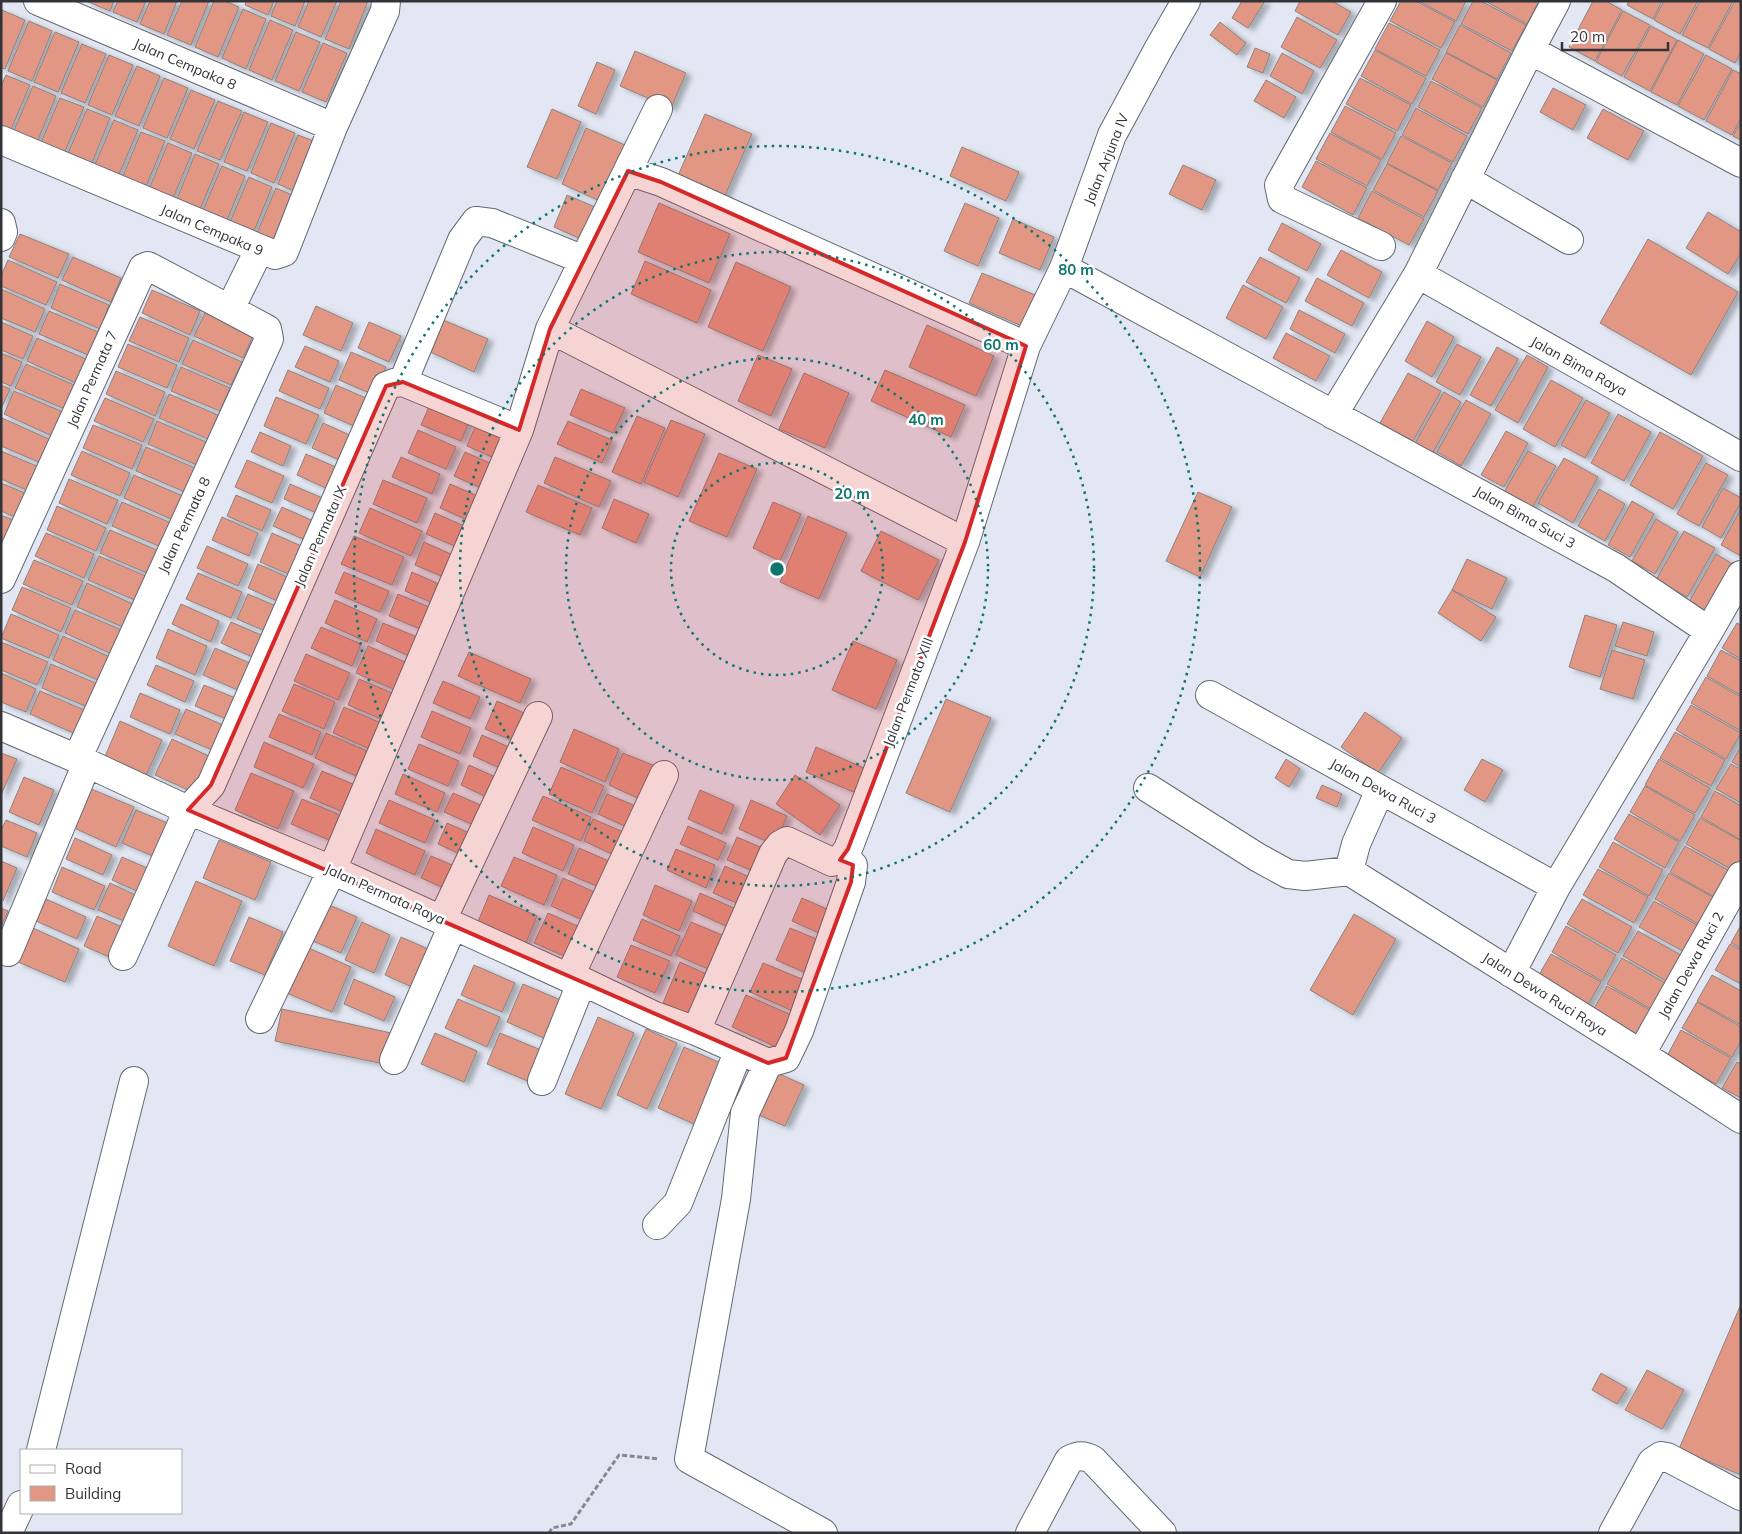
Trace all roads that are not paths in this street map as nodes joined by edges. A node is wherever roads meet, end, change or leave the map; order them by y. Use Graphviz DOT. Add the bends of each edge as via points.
graph roads {
  1 [pos="38,1"];
  2 [pos="386,1"];
  3 [pos="1186,1"];
  4 [pos="1382,1"];
  5 [pos="1556,1"];
  6 [pos="1530,50"];
  7 [pos="658,109"];
  8 [pos="333,127"];
  9 [pos="1,140"];
  10 [pos="1741,163"];
  11 [pos="628,171"];
  12 [pos="1464,180"];
  13 [pos="1,223"];
  14 [pos="1,237"];
  15 [pos="1569,240"];
  16 [pos="1381,246"];
  17 [pos="259,250"];
  18 [pos="584,260"];
  19 [pos="1064,268"];
  20 [pos="1418,274"];
  21 [pos="230,309"];
  22 [pos="550,330"];
  23 [pos="1026,346"];
  24 [pos="403,382"];
  25 [pos="1333,415"];
  26 [pos="519,430"];
  27 [pos="1741,457"];
  28 [pos="965,542"];
  29 [pos="1741,575"];
  30 [pos="1,579"];
  31 [pos="1709,631"];
  32 [pos="1210,695"];
  33 [pos="538,716"];
  34 [pos="1,726"];
  35 [pos="82,761"];
  36 [pos="664,775"];
  37 [pos="1148,788"];
  38 [pos="1380,790"];
  39 [pos="188,810"];
  40 [pos="840,860"];
  41 [pos="332,870"];
  42 [pos="1349,871"];
  43 [pos="1741,876"];
  44 [pos="1556,887"];
  45 [pos="447,922"];
  46 [pos="8,952"];
  47 [pos="123,956"];
  48 [pos="1511,973"];
  49 [pos="576,980"];
  50 [pos="260,1019"];
  51 [pos="696,1031"];
  52 [pos="739,1050"];
  53 [pos="1641,1054"];
  54 [pos="394,1060"];
  55 [pos="768,1063"];
  56 [pos="134,1081"];
  57 [pos="542,1081"];
  58 [pos="1741,1119"];
  59 [pos="657,1225"];
  60 [pos="41,1449"];
  61 [pos="1741,1496"];
  62 [pos="20,1507"];
  63 [pos="8,1533"];
  64 [pos="823,1533"];
  65 [pos="1030,1533"];
  66 [pos="1162,1533"];
  67 [pos="1613,1533"];
  1 -- 8 [label="street, Jalan Cempaka 8"];
  2 -- 8 [label="street, Jalan Cempaka 9" via="385,10"];
  3 -- 19 [label="street, Jalan Arjuna IV" via="1112,135"];
  4 -- 16 [label="street" via="1279,185 1282,199"];
  5 -- 6 [label="street"];
  6 -- 10 [label="street"];
  6 -- 12 [label="street"];
  7 -- 11 [label="street"];
  8 -- 17 [label="street, Jalan Cempaka 9" via="284,252 275,255"];
  9 -- 17 [label="street, Jalan Cempaka 9"];
  11 -- 18 [label="street"];
  11 -- 23 [label="street" via="661,182"];
  12 -- 15 [label="street"];
  12 -- 20 [label="street"];
  13 -- 14 [label="street" via="4,232"];
  17 -- 21 [label="street"];
  18 -- 22 [label="street"];
  18 -- 24 [label="street" via="492,223 476,221 462,240"];
  19 -- 23 [label="street, Jalan Permata XIII"];
  19 -- 25 [label="street, Jalan Bima Suci 3"];
  20 -- 25 [label="street"];
  20 -- 27 [label="street, Jalan Bima Raya"];
  21 -- 30 [label="street, Jalan Permata 7" via="148,266 143,268"];
  21 -- 35 [label="street, Jalan Permata 8" via="267,329 269,339"];
  22 -- 26 [label="street"];
  22 -- 28 [label="street"];
  23 -- 28 [label="street, Jalan Permata XIII"];
  24 -- 26 [label="street"];
  24 -- 39 [label="street, Jalan Permata IX" via="386,386 211,785"];
  25 -- 31 [label="street, Jalan Bima Suci 3" via="1616,568"];
  26 -- 41 [label="street"];
  28 -- 40 [label="street, Jalan Permata XIII" via="848,849"];
  29 -- 31 [label="street"];
  31 -- 44 [label="street"];
  32 -- 38 [label="street, Jalan Dewa Ruci 3"];
  33 -- 45 [label="street"];
  34 -- 35 [label="street, Jalan Permata Raya"];
  35 -- 39 [label="street, Jalan Permata Raya"];
  35 -- 46 [label="street"];
  36 -- 49 [label="street"];
  37 -- 42 [label="street" via="1288,874 1305,876"];
  38 -- 42 [label="street" via="1356,844"];
  38 -- 44 [label="street, Jalan Dewa Ruci 3"];
  39 -- 41 [label="street, Jalan Permata Raya"];
  39 -- 47 [label="street"];
  40 -- 51 [label="street" via="832,862 787,841 780,845 773,854"];
  40 -- 55 [label="street" via="853,865 852,882 799,1030 786,1058"];
  41 -- 45 [label="street, Jalan Permata Raya"];
  41 -- 50 [label="street"];
  42 -- 48 [label="street, Jalan Dewa Ruci Raya"];
  43 -- 53 [label="street, Jalan Dewa Ruci 2"];
  44 -- 48 [label="street"];
  45 -- 49 [label="street, Jalan Permata Raya"];
  45 -- 54 [label="street"];
  48 -- 53 [label="street, Jalan Dewa Ruci Raya"];
  49 -- 51 [label="street, Jalan Permata Raya"];
  49 -- 57 [label="street"];
  51 -- 52 [label="street, Jalan Permata Raya"];
  52 -- 55 [label="street, Jalan Permata Raya"];
  52 -- 59 [label="street" via="678,1203"];
  53 -- 58 [label="street, Jalan Dewa Ruci Raya"];
  55 -- 64 [label="street" via="745,1113 736,1199 689,1459"];
  56 -- 60 [label="street"];
  61 -- 67 [label="street" via="1661,1456 1652,1462"];
  62 -- 63 [label="street"];
  65 -- 66 [label="street" via="1069,1460 1086,1456"];
}
